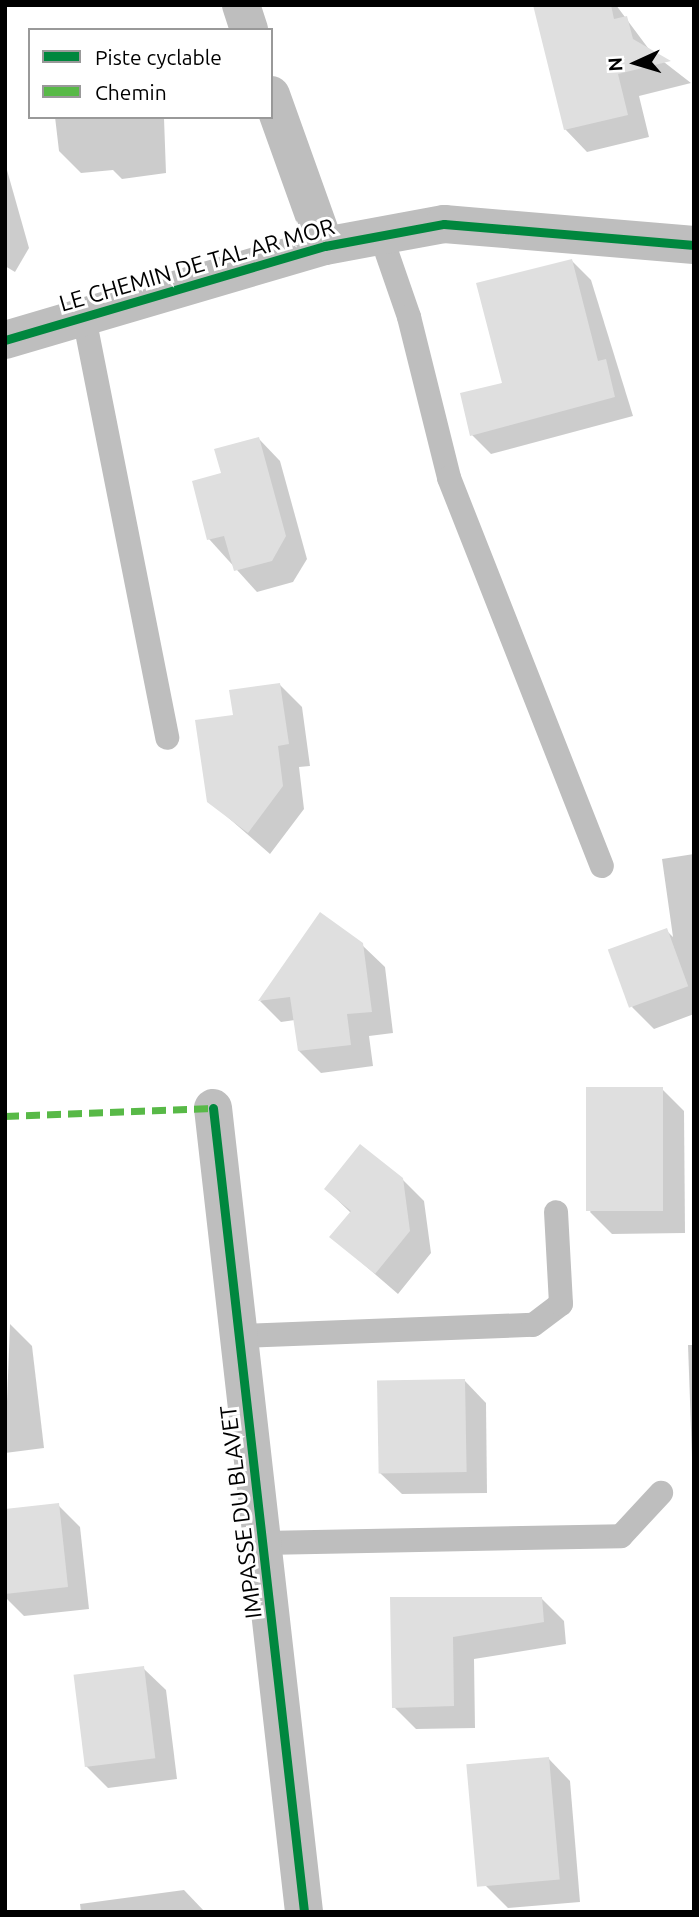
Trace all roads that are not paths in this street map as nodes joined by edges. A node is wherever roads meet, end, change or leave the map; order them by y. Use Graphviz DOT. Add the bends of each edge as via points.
graph roads {
  1 [pos="241,5"];
  2 [pos="248,28"];
  3 [pos="273,101"];
  4 [pos="381,236"];
  5 [pos="694,245"];
  6 [pos="325,246"];
  7 [pos="84,317"];
  8 [pos="5,340"];
  9 [pos="167,737"];
  10 [pos="602,866"];
  11 [pos="213,1108"];
  12 [pos="556,1212"];
  13 [pos="240,1336"];
  14 [pos="661,1493"];
  15 [pos="264,1543"];
  16 [pos="304,1912"];
  1 -- 2 [label="street"];
  3 -- 6 [label="street"];
  4 -- 5 [label="street, LE CHEMIN DE TAL AR MOR" via="444,224"];
  4 -- 6 [label="street, LE CHEMIN DE TAL AR MOR"];
  4 -- 10 [label="lane" via="409,317 449,478"];
  6 -- 7 [label="street, LE CHEMIN DE TAL AR MOR"];
  7 -- 8 [label="street, LE CHEMIN DE TAL AR MOR"];
  7 -- 9 [label="lane"];
  11 -- 13 [label="street, IMPASSE DU BLAVET"];
  12 -- 13 [label="lane" via="561,1304 533,1325"];
  13 -- 15 [label="street, IMPASSE DU BLAVET"];
  14 -- 15 [label="lane" via="621,1536"];
  15 -- 16 [label="street, IMPASSE DU BLAVET"];
}
